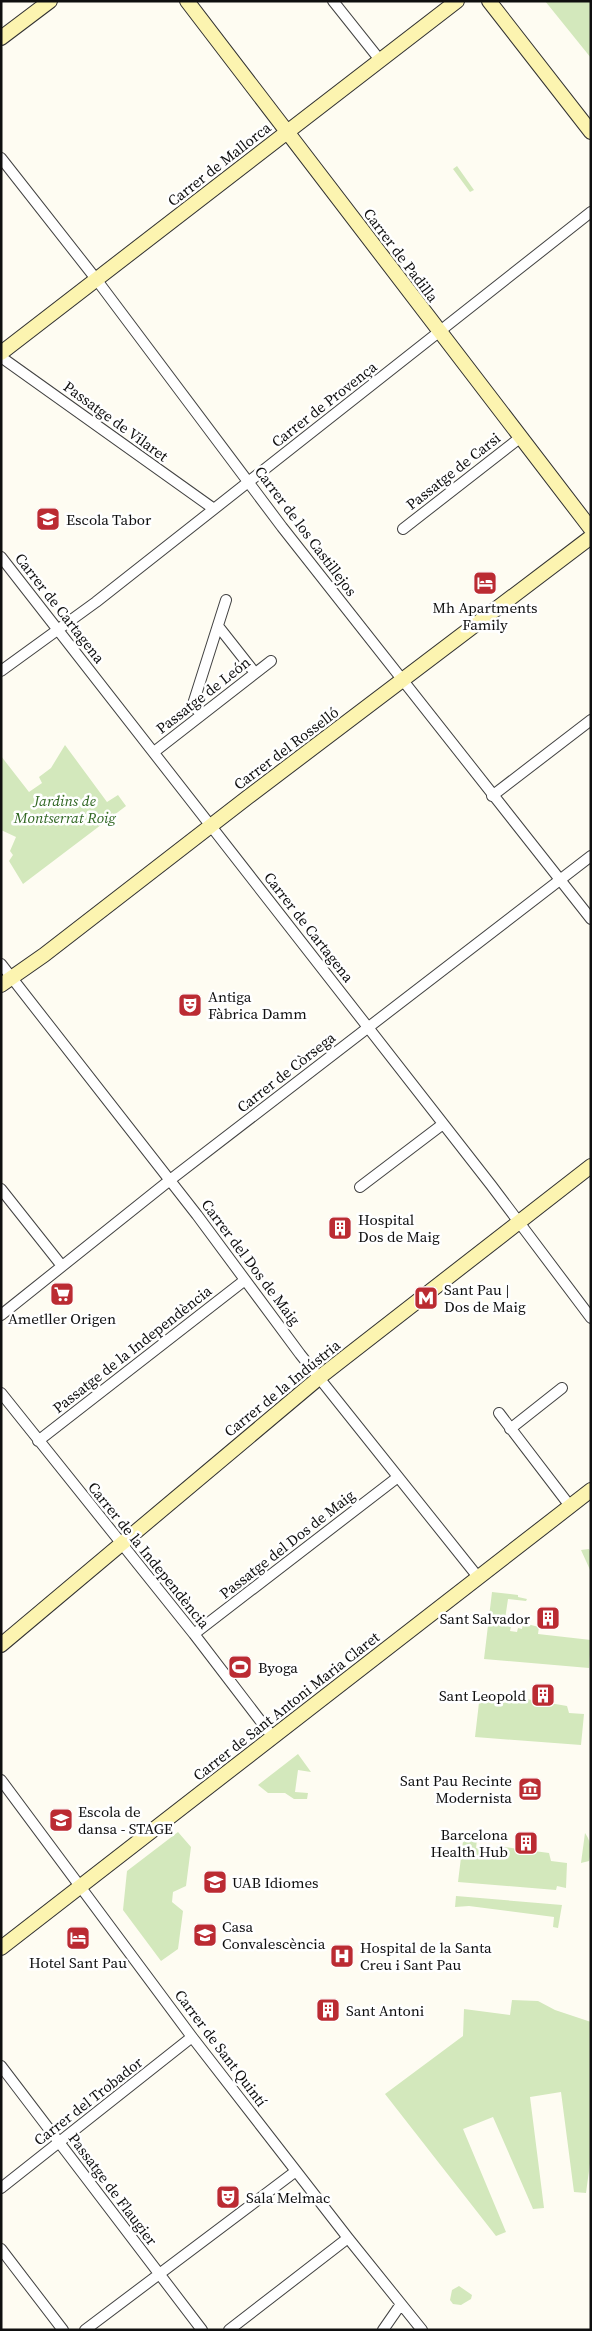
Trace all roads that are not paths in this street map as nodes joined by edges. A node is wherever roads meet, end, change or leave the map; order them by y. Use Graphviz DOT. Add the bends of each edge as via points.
graph roads {
  1 [pos="50,1"];
  2 [pos="187,1"];
  3 [pos="333,1"];
  4 [pos="457,1"];
  5 [pos="489,1"];
  6 [pos="1,38"];
  7 [pos="380,60"];
  8 [pos="286,132"];
  9 [pos="591,132"];
  10 [pos="1,158"];
  11 [pos="591,212"];
  12 [pos="96,279"];
  13 [pos="440,332"];
  14 [pos="1,355"];
  15 [pos="521,438"];
  16 [pos="249,482"];
  17 [pos="214,509"];
  18 [pos="403,529"];
  19 [pos="591,529"];
  20 [pos="591,537"];
  21 [pos="1,557"];
  22 [pos="226,600"];
  23 [pos="218,626"];
  24 [pos="58,630"];
  25 [pos="270,661"];
  26 [pos="1,671"];
  27 [pos="255,673"];
  28 [pos="402,680"];
  29 [pos="201,715"];
  30 [pos="591,720"];
  31 [pos="154,752"];
  32 [pos="492,796"];
  33 [pos="211,826"];
  34 [pos="591,856"];
  35 [pos="560,880"];
  36 [pos="591,919"];
  37 [pos="1,964"];
  38 [pos="7,981"];
  39 [pos="368,1027"];
  40 [pos="443,1124"];
  41 [pos="591,1166"];
  42 [pos="170,1180"];
  43 [pos="360,1187"];
  44 [pos="1,1189"];
  45 [pos="519,1221"];
  46 [pos="62,1266"];
  47 [pos="245,1280"];
  48 [pos="1,1314"];
  49 [pos="591,1318"];
  50 [pos="320,1377"];
  51 [pos="562,1388"];
  52 [pos="1,1393"];
  53 [pos="499,1414"];
  54 [pos="510,1428"];
  55 [pos="38,1441"];
  56 [pos="398,1477"];
  57 [pos="591,1490"];
  58 [pos="570,1506"];
  59 [pos="120,1543"];
  60 [pos="478,1578"];
  61 [pos="194,1634"];
  62 [pos="1,1645"];
  63 [pos="272,1736"];
  64 [pos="1,1780"];
  65 [pos="81,1886"];
  66 [pos="1,1948"];
  67 [pos="192,2038"];
  68 [pos="1,2066"];
  69 [pos="59,2142"];
  70 [pos="296,2171"];
  71 [pos="1,2188"];
  72 [pos="348,2238"];
  73 [pos="1,2249"];
  74 [pos="159,2274"];
  75 [pos="401,2304"];
  76 [pos="63,2330"];
  77 [pos="85,2330"];
  78 [pos="202,2330"];
  79 [pos="229,2330"];
  80 [pos="383,2330"];
  81 [pos="422,2330"];
  1 -- 6 [label="main road"];
  2 -- 8 [label="main road, Carrer de Padilla"];
  3 -- 7 [label="street"];
  4 -- 7 [label="main road, Carrer de Mallorca"];
  5 -- 9 [label="main road"];
  7 -- 8 [label="main road, Carrer de Mallorca"];
  8 -- 12 [label="main road, Carrer de Mallorca"];
  8 -- 13 [label="main road, Carrer de Padilla"];
  10 -- 12 [label="street, Carrer de los Castillejos"];
  11 -- 13 [label="street, Carrer de Provença"];
  12 -- 14 [label="main road, Carrer de Mallorca"];
  12 -- 16 [label="street, Carrer de los Castillejos"];
  13 -- 15 [label="main road, Carrer de Padilla"];
  13 -- 16 [label="street, Carrer de Provença"];
  14 -- 17 [label="street, Passatge de Vilaret"];
  15 -- 18 [label="street, Passatge de Carsi"];
  15 -- 19 [label="main road, Carrer de Padilla"];
  16 -- 17 [label="street, Carrer de Provença"];
  16 -- 28 [label="street, Carrer de los Castillejos"];
  17 -- 24 [label="street, Carrer de Provença"];
  20 -- 28 [label="main road, Carrer del Rosselló"];
  21 -- 24 [label="street, Carrer de Cartagena"];
  22 -- 23 [label="street"];
  23 -- 27 [label="street"];
  23 -- 29 [label="street" via="193,704"];
  24 -- 26 [label="street, Carrer de Provença"];
  24 -- 31 [label="street, Carrer de Cartagena"];
  25 -- 27 [label="street, Passatge de León"];
  27 -- 29 [label="street, Passatge de León"];
  28 -- 32 [label="street, Carrer de los Castillejos"];
  28 -- 33 [label="main road, Carrer del Rosselló"];
  29 -- 31 [label="street, Passatge de León"];
  30 -- 32 [label="street"];
  31 -- 33 [label="street, Carrer de Cartagena"];
  32 -- 35 [label="street, Carrer de los Castillejos"];
  33 -- 38 [label="main road, Carrer del Rosselló"];
  33 -- 39 [label="street, Carrer de Cartagena"];
  34 -- 35 [label="street, Carrer de Còrsega"];
  35 -- 36 [label="street, Carrer de los Castillejos"];
  35 -- 39 [label="street, Carrer de Còrsega"];
  37 -- 38 [label="street, Carrer del Dos de Maig"];
  38 -- 42 [label="street, Carrer del Dos de Maig"];
  39 -- 40 [label="street, Carrer de Cartagena"];
  39 -- 42 [label="street, Carrer de Còrsega"];
  40 -- 43 [label="street"];
  40 -- 45 [label="street, Carrer de Cartagena"];
  41 -- 45 [label="main road, Carrer de la Indústria"];
  42 -- 46 [label="street, Carrer de Còrsega"];
  42 -- 47 [label="street, Carrer del Dos de Maig"];
  44 -- 46 [label="street"];
  45 -- 49 [label="street, Carrer de Cartagena"];
  45 -- 50 [label="main road, Carrer de la Indústria"];
  46 -- 48 [label="street, Carrer de Còrsega"];
  47 -- 50 [label="street, Carrer del Dos de Maig"];
  47 -- 55 [label="street, Passatge de la Independència"];
  50 -- 56 [label="street, Carrer del Dos de Maig"];
  50 -- 59 [label="main road, Carrer de la Indústria"];
  51 -- 54 [label="street"];
  52 -- 55 [label="street, Carrer de la Independència"];
  53 -- 54 [label="street"];
  54 -- 58 [label="street"];
  55 -- 59 [label="street, Carrer de la Independència"];
  56 -- 60 [label="street, Carrer del Dos de Maig"];
  56 -- 61 [label="street, Passatge del Dos de Maig"];
  57 -- 58 [label="main road, Carrer de Sant Antoni Maria Claret"];
  58 -- 60 [label="main road, Carrer de Sant Antoni Maria Claret"];
  59 -- 61 [label="street, Carrer de la Independència"];
  59 -- 62 [label="main road, Carrer de la Indústria"];
  60 -- 63 [label="main road, Carrer de Sant Antoni Maria Claret"];
  61 -- 63 [label="street, Carrer de la Independència"];
  63 -- 65 [label="main road, Carrer de Sant Antoni Maria Claret"];
  64 -- 65 [label="street, Carrer de Sant Quintí"];
  65 -- 66 [label="main road, Carrer de Sant Antoni Maria Claret"];
  65 -- 67 [label="street, Carrer de Sant Quintí"];
  67 -- 69 [label="street, Carrer del Trobador"];
  67 -- 70 [label="street, Carrer de Sant Quintí"];
  68 -- 69 [label="street, Passatge de Flaugier"];
  69 -- 71 [label="street, Carrer del Trobador"];
  69 -- 74 [label="street, Passatge de Flaugier"];
  70 -- 72 [label="street, Carrer de Sant Quintí"];
  70 -- 74 [label="street"];
  72 -- 75 [label="street, Carrer de Sant Quintí"];
  72 -- 79 [label="street"];
  73 -- 76 [label="street"];
  74 -- 77 [label="street"];
  74 -- 78 [label="street, Passatge de Flaugier"];
  75 -- 80 [label="street"];
  75 -- 81 [label="street, Carrer de Sant Quintí"];
}
